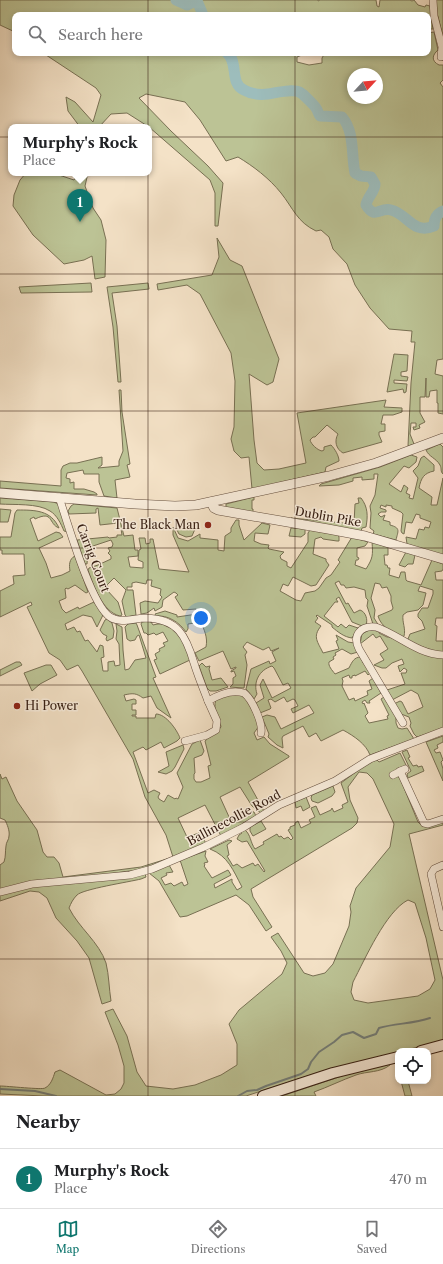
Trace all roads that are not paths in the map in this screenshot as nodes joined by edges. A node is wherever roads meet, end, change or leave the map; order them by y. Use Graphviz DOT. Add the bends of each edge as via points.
graph roads {
  1 [pos="433,0"];
  2 [pos="441,57"];
  3 [pos="443,438"];
  4 [pos="0,493"];
  5 [pos="59,497"];
  6 [pos="211,502"];
  7 [pos="443,559"];
  8 [pos="443,655"];
  9 [pos="208,701"];
  10 [pos="403,723"];
  11 [pos="443,732"];
  12 [pos="261,733"];
  13 [pos="185,741"];
  14 [pos="399,772"];
  15 [pos="443,819"];
  16 [pos="443,865"];
  17 [pos="0,892"];
  18 [pos="443,927"];
  19 [pos="443,1045"];
  20 [pos="431,1048"];
  21 [pos="395,1058"];
  22 [pos="263,1096"];
  1 -- 2 [label="street" via="434,16 442,47"];
  3 -- 6 [label="street" via="376,463 329,476"];
  4 -- 5 [label="street"];
  5 -- 6 [label="street" via="174,506"];
  5 -- 9 [label="street, Carrig Court" via="88,581 102,608 116,620 156,619 171,623 177,628 187,641"];
  6 -- 7 [label="street, Dublin Pike" via="218,510 365,536"];
  8 -- 10 [label="street" via="421,650 376,627 368,627 359,632 356,640 359,649"];
  9 -- 12 [label="street" via="228,692 244,693 250,699 261,725"];
  9 -- 13 [label="street, Carrig Court" via="217,721 216,730"];
  11 -- 17 [label="street, Ballinecollie Road" via="370,759 335,781 279,805 244,827 152,869 130,875 32,884"];
  14 -- 15 [label="street" via="424,823"];
  16 -- 18 [label="street" via="434,869 431,874"];
  19 -- 20 [label="main road"];
  21 -- 22 [label="main road" via="332,1073"];
}
